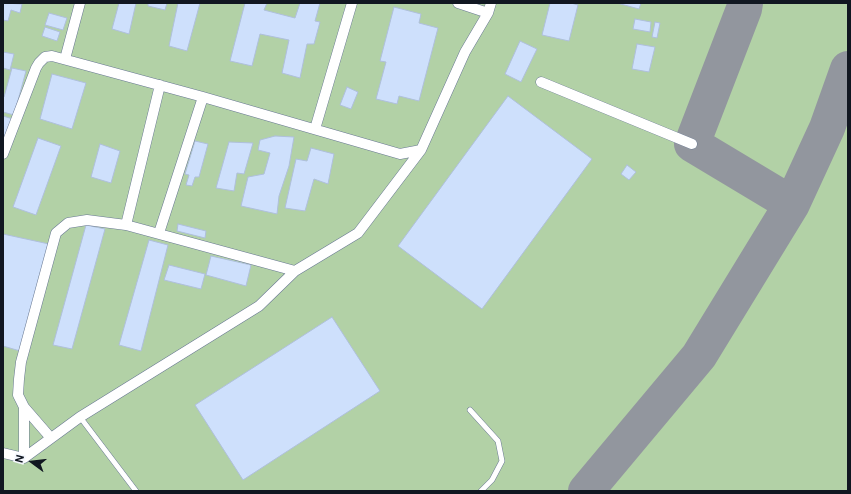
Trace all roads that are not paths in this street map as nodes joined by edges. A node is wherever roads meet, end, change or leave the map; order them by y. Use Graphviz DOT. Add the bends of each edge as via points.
graph roads {
  1 [pos="80,3"];
  2 [pos="352,3"];
  3 [pos="458,3"];
  4 [pos="489,8"];
  5 [pos="65,58"];
  6 [pos="541,82"];
  7 [pos="160,85"];
  8 [pos="203,97"];
  9 [pos="315,129"];
  10 [pos="692,144"];
  11 [pos="421,150"];
  12 [pos="3,154"];
  13 [pos="126,225"];
  14 [pos="159,233"];
  15 [pos="295,271"];
  16 [pos="24,407"];
  17 [pos="470,410"];
  18 [pos="80,417"];
  19 [pos="50,437"];
  20 [pos="3,453"];
  21 [pos="24,458"];
  22 [pos="136,491"];
  23 [pos="481,491"];
  1 -- 5 [label="street"];
  2 -- 9 [label="street"];
  3 -- 4 [label="street"];
  4 -- 11 [label="street" via="465,52"];
  5 -- 7 [label="street"];
  5 -- 12 [label="street" via="45,57 39,63"];
  6 -- 10 [label="street"];
  7 -- 8 [label="street"];
  7 -- 13 [label="street"];
  8 -- 9 [label="street"];
  8 -- 14 [label="street"];
  9 -- 11 [label="street" via="400,154"];
  11 -- 15 [label="street" via="358,233"];
  13 -- 14 [label="street"];
  13 -- 16 [label="street" via="87,220 68,223 56,233 21,362 18,395"];
  14 -- 15 [label="street"];
  15 -- 18 [label="street" via="259,306"];
  16 -- 19 [label="street"];
  16 -- 21 [label="street"];
  17 -- 23 [label="lane" via="498,441 502,461 492,480"];
  18 -- 19 [label="street"];
  18 -- 22 [label="lane"];
  19 -- 21 [label="street"];
  20 -- 21 [label="street"];
}
